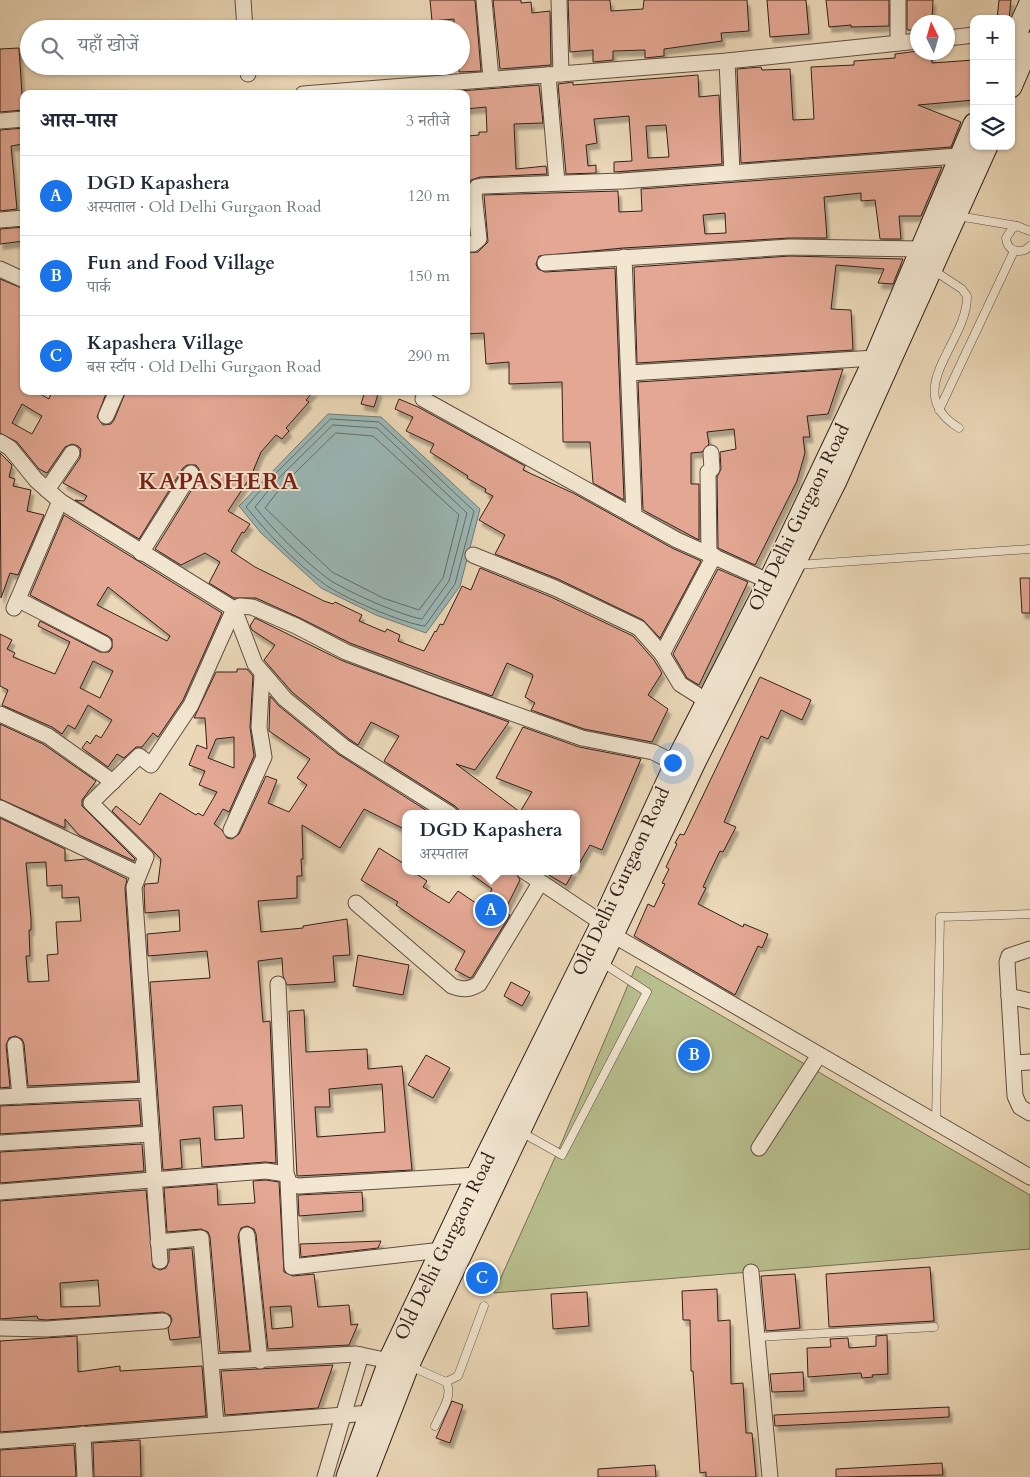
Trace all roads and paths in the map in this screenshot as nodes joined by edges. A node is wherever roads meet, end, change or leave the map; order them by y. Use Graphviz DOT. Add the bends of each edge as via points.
graph roads {
  1 [pos="242,0"];
  2 [pos="484,0"];
  3 [pos="559,0"];
  4 [pos="898,0"];
  5 [pos="1030,4"];
  6 [pos="244,20"];
  7 [pos="970,35"];
  8 [pos="955,37"];
  9 [pos="1018,37"];
  10 [pos="910,42"];
  11 [pos="898,43"];
  12 [pos="1015,60"];
  13 [pos="727,61"];
  14 [pos="555,74"];
  15 [pos="491,78"];
  16 [pos="350,90"];
  17 [pos="20,119"];
  18 [pos="0,121"];
  19 [pos="970,132"];
  20 [pos="984,150"];
  21 [pos="958,156"];
  22 [pos="732,173"];
  23 [pos="557,183"];
  24 [pos="956,216"];
  25 [pos="20,218"];
  26 [pos="0,220"];
  27 [pos="1017,226"];
  28 [pos="1030,231"];
  29 [pos="470,244"];
  30 [pos="1030,246"];
  31 [pos="920,249"];
  32 [pos="1014,251"];
  33 [pos="624,257"];
  34 [pos="545,263"];
  35 [pos="0,267"];
  36 [pos="20,267"];
  37 [pos="931,269"];
  38 [pos="20,278"];
  39 [pos="875,358"];
  40 [pos="629,373"];
  41 [pos="115,395"];
  42 [pos="423,399"];
  43 [pos="939,410"];
  44 [pos="106,416"];
  45 [pos="959,428"];
  46 [pos="0,442"];
  47 [pos="72,453"];
  48 [pos="711,453"];
  49 [pos="191,473"];
  50 [pos="47,490"];
  51 [pos="60,501"];
  52 [pos="634,516"];
  53 [pos="1030,548"];
  54 [pos="142,554"];
  55 [pos="473,555"];
  56 [pos="711,555"];
  57 [pos="795,565"];
  58 [pos="776,584"];
  59 [pos="234,609"];
  60 [pos="104,644"];
  61 [pos="662,654"];
  62 [pos="262,675"];
  63 [pos="707,701"];
  64 [pos="0,714"];
  65 [pos="683,767"];
  66 [pos="113,782"];
  67 [pos="0,808"];
  68 [pos="444,810"];
  69 [pos="231,830"];
  70 [pos="139,874"];
  71 [pos="529,875"];
  72 [pos="540,884"];
  73 [pos="356,903"];
  74 [pos="1030,914"];
  75 [pos="608,929"];
  76 [pos="1030,949"];
  77 [pos="600,962"];
  78 [pos="278,984"];
  79 [pos="1010,996"];
  80 [pos="1030,1001"];
  81 [pos="15,1045"];
  82 [pos="819,1055"];
  83 [pos="1022,1062"];
  84 [pos="147,1090"];
  85 [pos="20,1096"];
  86 [pos="0,1097"];
  87 [pos="1030,1113"];
  88 [pos="936,1123"];
  89 [pos="520,1131"];
  90 [pos="151,1134"];
  91 [pos="0,1143"];
  92 [pos="759,1148"];
  93 [pos="477,1175"];
  94 [pos="1030,1177"];
  95 [pos="287,1178"];
  96 [pos="154,1180"];
  97 [pos="0,1192"];
  98 [pos="248,1235"];
  99 [pos="158,1242"];
  100 [pos="442,1250"];
  101 [pos="160,1261"];
  102 [pos="751,1272"];
  103 [pos="484,1306"];
  104 [pos="163,1321"];
  105 [pos="934,1327"];
  106 [pos="0,1328"];
  107 [pos="758,1337"];
  108 [pos="361,1355"];
  109 [pos="260,1361"];
  110 [pos="212,1362"];
  111 [pos="399,1363"];
  112 [pos="446,1382"];
  113 [pos="371,1413"];
  114 [pos="342,1415"];
  115 [pos="216,1424"];
  116 [pos="435,1426"];
  117 [pos="83,1434"];
  118 [pos="0,1441"];
  119 [pos="85,1477"];
  120 [pos="325,1477"];
  121 [pos="347,1477"];
  122 [pos="365,1477"];
  123 [pos="770,1477"];
  1 -- 6 [label="street"];
  2 -- 15 [label="street"];
  3 -- 14 [label="street"];
  4 -- 11 [label="street"];
  5 -- 9 [label="main road"];
  7 -- 8 [label="street"];
  9 -- 12 [label="main road"];
  10 -- 11 [label="street"];
  11 -- 13 [label="street"];
  13 -- 14 [label="street"];
  13 -- 22 [label="street"];
  14 -- 15 [label="street"];
  14 -- 23 [label="street"];
  15 -- 16 [label="street"];
  17 -- 18 [label="street"];
  19 -- 21 [label="main road, Old Delhi Gurgaon Road"];
  20 -- 24 [label="main road, Old Delhi Gurgaon Road"];
  21 -- 22 [label="street"];
  21 -- 31 [label="main road, Old Delhi Gurgaon Road"];
  22 -- 23 [label="street"];
  23 -- 29 [label="street" via="477,187 474,194 479,240"];
  24 -- 27 [label="lane"];
  24 -- 37 [label="main road, Old Delhi Gurgaon Road"];
  25 -- 26 [label="street"];
  27 -- 28 [label="lane"];
  27 -- 32 [label="lane" via="1006,238"];
  30 -- 32 [label="lane"];
  31 -- 33 [label="street" via="790,247"];
  31 -- 39 [label="main road, Old Delhi Gurgaon Road"];
  32 -- 43 [label="lane"];
  33 -- 34 [label="street"];
  33 -- 40 [label="street"];
  35 -- 36 [label="street"];
  35 -- 38 [label="street"];
  37 -- 43 [label="lane" via="962,289 967,296 964,318 937,376 934,392"];
  37 -- 57 [label="main road, Old Delhi Gurgaon Road"];
  39 -- 40 [label="street"];
  39 -- 58 [label="main road, Old Delhi Gurgaon Road"];
  40 -- 52 [label="street"];
  41 -- 44 [label="street"];
  42 -- 52 [label="street"];
  43 -- 45 [label="lane" via="947,421"];
  46 -- 50 [label="street" via="10,448"];
  47 -- 50 [label="street"];
  48 -- 56 [label="street" via="712,470 708,472"];
  49 -- 54 [label="street"];
  50 -- 51 [label="street"];
  51 -- 54 [label="street"];
  51 -- 60 [label="street" via="16,604"];
  52 -- 56 [label="street"];
  53 -- 57 [label="lane"];
  54 -- 59 [label="street"];
  55 -- 61 [label="street" via="555,588 639,628"];
  56 -- 58 [label="street"];
  56 -- 61 [label="street"];
  57 -- 58 [label="main road, Old Delhi Gurgaon Road"];
  58 -- 63 [label="main road, Old Delhi Gurgaon Road"];
  58 -- 65 [label="main road, Old Delhi Gurgaon Road"];
  59 -- 62 [label="street" via="247,647"];
  59 -- 65 [label="street" via="252,607 386,668 582,738 639,748"];
  59 -- 66 [label="street" via="192,705 151,765 139,756"];
  61 -- 63 [label="street" via="680,684"];
  62 -- 68 [label="street" via="285,700 344,747"];
  62 -- 69 [label="street" via="259,727 264,757"];
  63 -- 65 [label="main road, Old Delhi Gurgaon Road"];
  64 -- 66 [label="street" via="48,736"];
  65 -- 75 [label="main road, Old Delhi Gurgaon Road"];
  66 -- 70 [label="street" via="91,802 145,854 146,861"];
  67 -- 70 [label="street"];
  70 -- 84 [label="street" via="134,887"];
  71 -- 72 [label="street"];
  72 -- 73 [label="street" via="479,984 462,990 452,986"];
  72 -- 75 [label="street"];
  74 -- 88 [label="lane" via="940,917"];
  75 -- 77 [label="main road, Old Delhi Gurgaon Road"];
  75 -- 82 [label="street"];
  75 -- 93 [label="main road, Old Delhi Gurgaon Road"];
  76 -- 79 [label="street" via="1009,956"];
  77 -- 89 [label="main road, Old Delhi Gurgaon Road"];
  77 -- 89 [label="lane" via="647,992 562,1155"];
  78 -- 95 [label="street"];
  79 -- 80 [label="street"];
  79 -- 83 [label="street"];
  81 -- 85 [label="street"];
  82 -- 88 [label="street"];
  82 -- 92 [label="street"];
  83 -- 87 [label="street" via="1017,1103"];
  84 -- 85 [label="street"];
  84 -- 90 [label="street"];
  85 -- 86 [label="street"];
  88 -- 94 [label="street"];
  89 -- 111 [label="main road, Old Delhi Gurgaon Road"];
  90 -- 91 [label="street"];
  90 -- 96 [label="street"];
  93 -- 95 [label="street" via="299,1186"];
  93 -- 100 [label="main road, Old Delhi Gurgaon Road"];
  95 -- 96 [label="street" via="280,1171 266,1171"];
  95 -- 100 [label="street" via="292,1268"];
  96 -- 97 [label="street"];
  96 -- 99 [label="street"];
  98 -- 109 [label="street"];
  99 -- 101 [label="street"];
  99 -- 110 [label="street" via="201,1238"];
  100 -- 111 [label="main road, Old Delhi Gurgaon Road"];
  102 -- 107 [label="street"];
  103 -- 112 [label="lane" via="458,1376"];
  104 -- 106 [label="street" via="46,1329"];
  105 -- 107 [label="lane"];
  107 -- 123 [label="street"];
  108 -- 109 [label="street"];
  108 -- 111 [label="street"];
  108 -- 114 [label="street"];
  109 -- 110 [label="street"];
  110 -- 115 [label="street"];
  111 -- 112 [label="lane"];
  111 -- 113 [label="main road, Old Delhi Gurgaon Road"];
  111 -- 122 [label="main road, Old Delhi Gurgaon Road"];
  112 -- 116 [label="lane" via="450,1388 449,1395"];
  113 -- 114 [label="street"];
  113 -- 121 [label="main road, Old Delhi Gurgaon Road"];
  114 -- 115 [label="street"];
  114 -- 120 [label="street"];
  115 -- 117 [label="street"];
  117 -- 118 [label="street"];
  117 -- 119 [label="street"];
}
